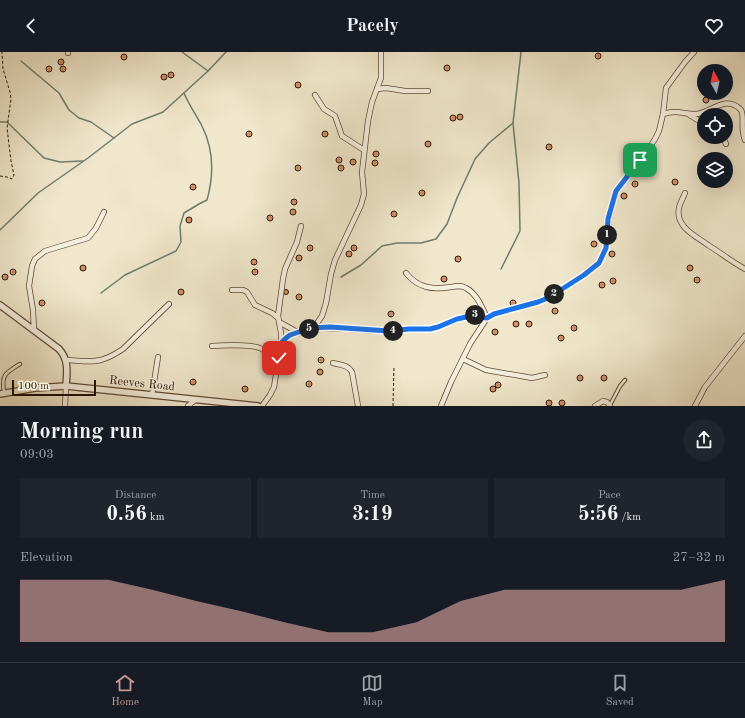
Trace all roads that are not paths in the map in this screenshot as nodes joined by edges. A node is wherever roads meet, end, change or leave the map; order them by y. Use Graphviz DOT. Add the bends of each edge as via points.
graph roads {
  1 [pos="381,52"];
  2 [pos="689,52"];
  3 [pos="694,52"];
  4 [pos="685,62"];
  5 [pos="377,89"];
  6 [pos="428,91"];
  7 [pos="315,95"];
  8 [pos="684,112"];
  9 [pos="663,114"];
  10 [pos="697,120"];
  11 [pos="745,140"];
  12 [pos="364,150"];
  13 [pos="685,194"];
  14 [pos="104,212"];
  15 [pos="301,226"];
  16 [pos="745,269"];
  17 [pos="406,273"];
  18 [pos="232,290"];
  19 [pos="169,304"];
  20 [pos="0,305"];
  21 [pos="487,318"];
  22 [pos="278,320"];
  23 [pos="311,328"];
  24 [pos="34,330"];
  25 [pos="299,333"];
  26 [pos="745,336"];
  27 [pos="281,343"];
  28 [pos="212,346"];
  29 [pos="158,357"];
  30 [pos="463,359"];
  31 [pos="66,360"];
  32 [pos="333,363"];
  33 [pos="20,364"];
  34 [pos="277,365"];
  35 [pos="545,375"];
  36 [pos="625,380"];
  37 [pos="1,384"];
  38 [pos="66,386"];
  39 [pos="2,393"];
  40 [pos="152,395"];
  41 [pos="195,400"];
  42 [pos="232,404"];
  43 [pos="65,406"];
  44 [pos="188,406"];
  45 [pos="258,406"];
  46 [pos="262,406"];
  47 [pos="358,406"];
  48 [pos="441,406"];
  49 [pos="595,406"];
  50 [pos="610,406"];
  51 [pos="695,406"];
  1 -- 5 [label="street" via="381,78"];
  2 -- 4 [label="street"];
  3 -- 4 [label="street"];
  4 -- 9 [label="street" via="666,88"];
  5 -- 6 [label="street"];
  5 -- 12 [label="street" via="370,109"];
  7 -- 12 [label="street" via="324,109 337,119 342,136"];
  8 -- 9 [label="street"];
  8 -- 10 [label="street"];
  8 -- 11 [label="street" via="698,114 726,103 736,106 743,113 742,130"];
  9 -- 21 [label="street" via="659,130 648,150 616,191 608,219 606,248 599,263 548,298"];
  12 -- 23 [label="street" via="363,199 335,260 324,311"];
  13 -- 16 [label="street" via="679,211 685,227 695,238"];
  14 -- 24 [label="street" via="88,238 45,251 35,259 29,286"];
  15 -- 22 [label="street" via="284,272"];
  17 -- 21 [label="street" via="415,282 428,288 467,288 481,304"];
  18 -- 22 [label="street" via="247,292 255,304 272,313"];
  19 -- 31 [label="street" via="118,352 102,360"];
  20 -- 24 [label="street"];
  21 -- 23 [label="street" via="471,316 422,330"];
  21 -- 30 [label="street"];
  22 -- 25 [label="street"];
  22 -- 27 [label="street"];
  23 -- 25 [label="street"];
  24 -- 31 [label="street" via="60,349"];
  25 -- 27 [label="street" via="290,335"];
  26 -- 51 [label="street" via="705,387"];
  27 -- 34 [label="street"];
  28 -- 34 [label="street" via="258,347"];
  29 -- 40 [label="street"];
  30 -- 35 [label="street" via="486,370 532,378"];
  30 -- 48 [label="street"];
  31 -- 38 [label="street"];
  32 -- 47 [label="street" via="350,368"];
  33 -- 37 [label="lane" via="7,372"];
  34 -- 46 [label="street" via="274,387"];
  36 -- 50 [label="lane"];
  37 -- 39 [label="lane"];
  38 -- 39 [label="street, Reeves Road"];
  38 -- 40 [label="street, Reeves Road"];
  38 -- 43 [label="street"];
  40 -- 41 [label="street, Reeves Road"];
  41 -- 42 [label="street, Reeves Road"];
  41 -- 44 [label="street"];
  42 -- 45 [label="street, Reeves Road"];
  49 -- 50 [label="street" via="603,401"];
}
